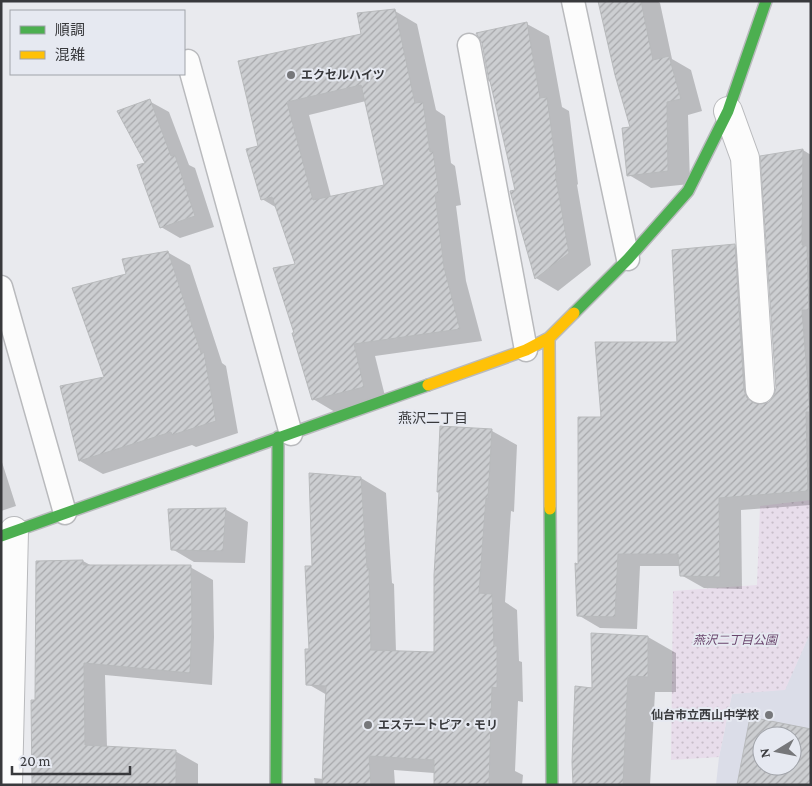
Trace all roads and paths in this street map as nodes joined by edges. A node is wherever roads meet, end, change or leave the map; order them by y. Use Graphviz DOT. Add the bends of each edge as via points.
graph roads {
  1 [pos="573,1"];
  2 [pos="766,1"];
  3 [pos="469,45"];
  4 [pos="188,61"];
  5 [pos="728,111"];
  6 [pos="628,259"];
  7 [pos="1,287"];
  8 [pos="549,338"];
  9 [pos="526,350"];
  10 [pos="760,389"];
  11 [pos="285,436"];
  12 [pos="65,514"];
  13 [pos="8,534"];
  14 [pos="8,785"];
  15 [pos="276,785"];
  16 [pos="552,785"];
  1 -- 6 [label="lane"];
  2 -- 5 [label="street"];
  3 -- 9 [label="lane"];
  4 -- 11 [label="lane"];
  5 -- 6 [label="street" via="688,191"];
  5 -- 10 [label="street" via="745,158"];
  6 -- 8 [label="street"];
  7 -- 12 [label="lane"];
  8 -- 9 [label="street"];
  8 -- 16 [label="street"];
  9 -- 11 [label="street"];
  11 -- 12 [label="street"];
  11 -- 15 [label="street"];
  12 -- 13 [label="street"];
  13 -- 14 [label="street"];
}
